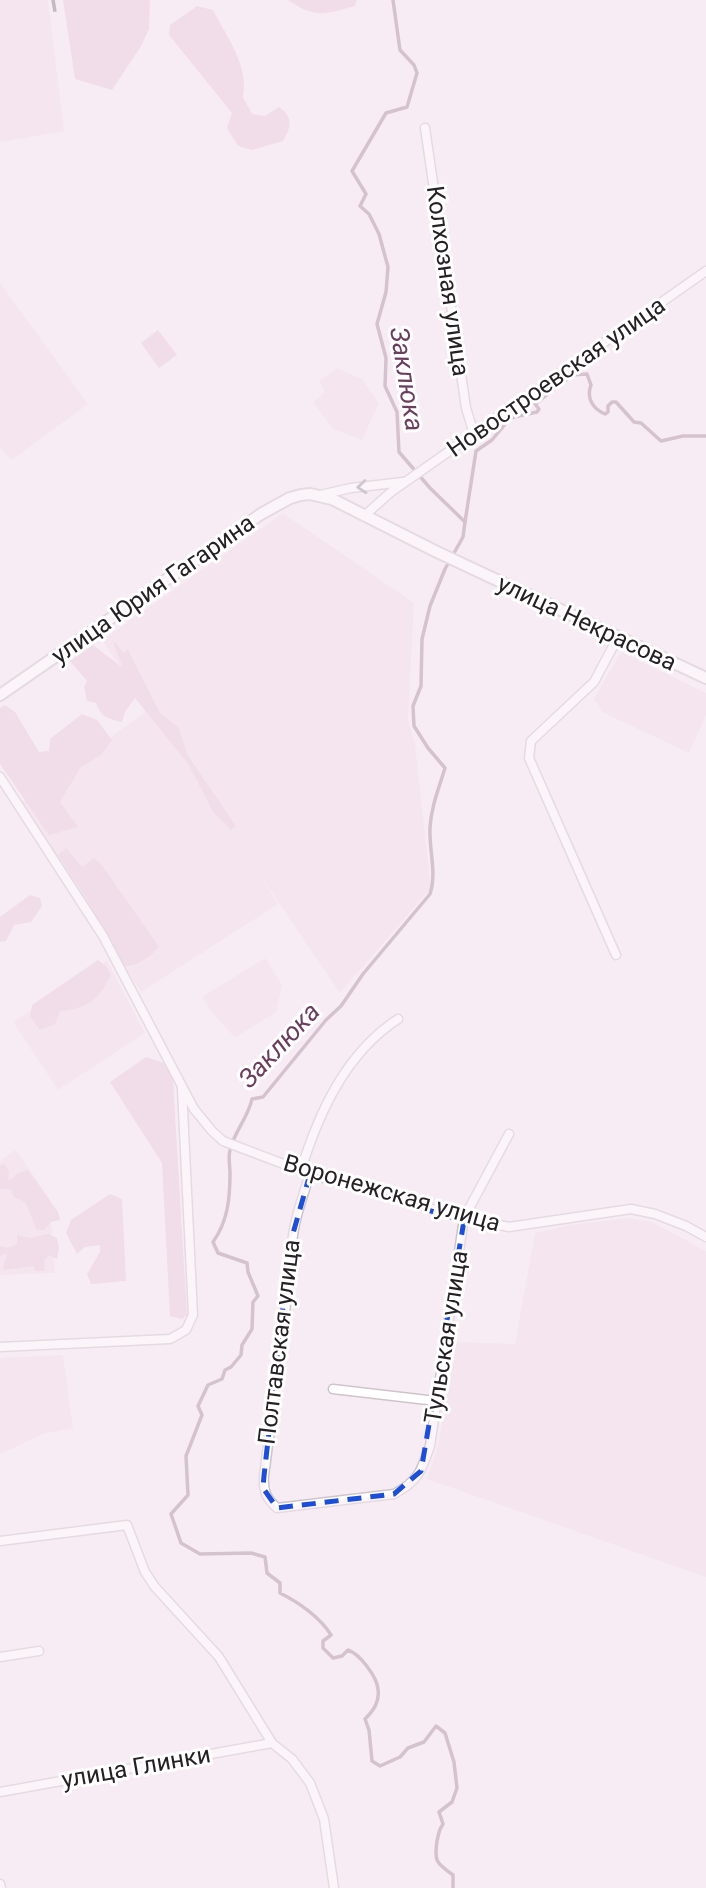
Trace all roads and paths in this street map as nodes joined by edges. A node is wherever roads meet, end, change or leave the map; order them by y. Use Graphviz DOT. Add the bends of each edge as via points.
graph roads {
  1 [pos="425,128"];
  2 [pos="706,271"];
  3 [pos="474,434"];
  4 [pos="406,482"];
  5 [pos="315,495"];
  6 [pos="364,516"];
  7 [pos="618,637"];
  8 [pos="706,678"];
  9 [pos="0,695"];
  10 [pos="0,777"];
  11 [pos="617,956"];
  12 [pos="398,1019"];
  13 [pos="182,1086"];
  14 [pos="509,1135"];
  15 [pos="301,1170"];
  16 [pos="310,1174"];
  17 [pos="464,1218"];
  18 [pos="706,1237"];
  19 [pos="0,1347"];
  20 [pos="332,1389"];
  21 [pos="436,1401"];
  22 [pos="394,1494"];
  23 [pos="0,1541"];
  24 [pos="39,1651"];
  25 [pos="0,1657"];
  26 [pos="272,1743"];
  27 [pos="0,1792"];
  28 [pos="334,1888"];
  1 -- 3 [label="street, Колхозная улица"];
  2 -- 3 [label="street, Новостроевская улица"];
  3 -- 4 [label="street, Новостроевская улица"];
  4 -- 5 [label="street, Новостроевская улица, one-way"];
  4 -- 6 [label="street, Новостроевская улица"];
  5 -- 6 [label="main road"];
  5 -- 9 [label="main road, улица Юрия Гагарина" via="290,498 261,514"];
  6 -- 7 [label="main road, улица Некрасова"];
  7 -- 8 [label="main road, улица Некрасова"];
  7 -- 11 [label="street" via="594,682 531,741 529,758"];
  10 -- 13 [label="street" via="103,936"];
  12 -- 15 [label="street" via="377,1033 333,1090"];
  13 -- 15 [label="street, Воронежская улица" via="194,1109 223,1141"];
  13 -- 19 [label="street" via="193,1315 186,1330 170,1339"];
  14 -- 17 [label="street, Тульская улица"];
  15 -- 16 [label="street, Воронежская улица"];
  16 -- 17 [label="street, Воронежская улица"];
  16 -- 22 [label="street, Полтавская улица" via="290,1244 263,1488 277,1508"];
  17 -- 18 [label="street, Воронежская улица" via="509,1227 631,1209"];
  17 -- 21 [label="street, Тульская улица"];
  20 -- 21 [label="street"];
  21 -- 22 [label="street, Тульская улица" via="430,1446 421,1471 411,1485"];
  23 -- 26 [label="street" via="127,1525 145,1572 219,1657"];
  24 -- 25 [label="street"];
  26 -- 27 [label="street, улица Глинки"];
  26 -- 28 [label="street" via="310,1783 324,1819"];
}
